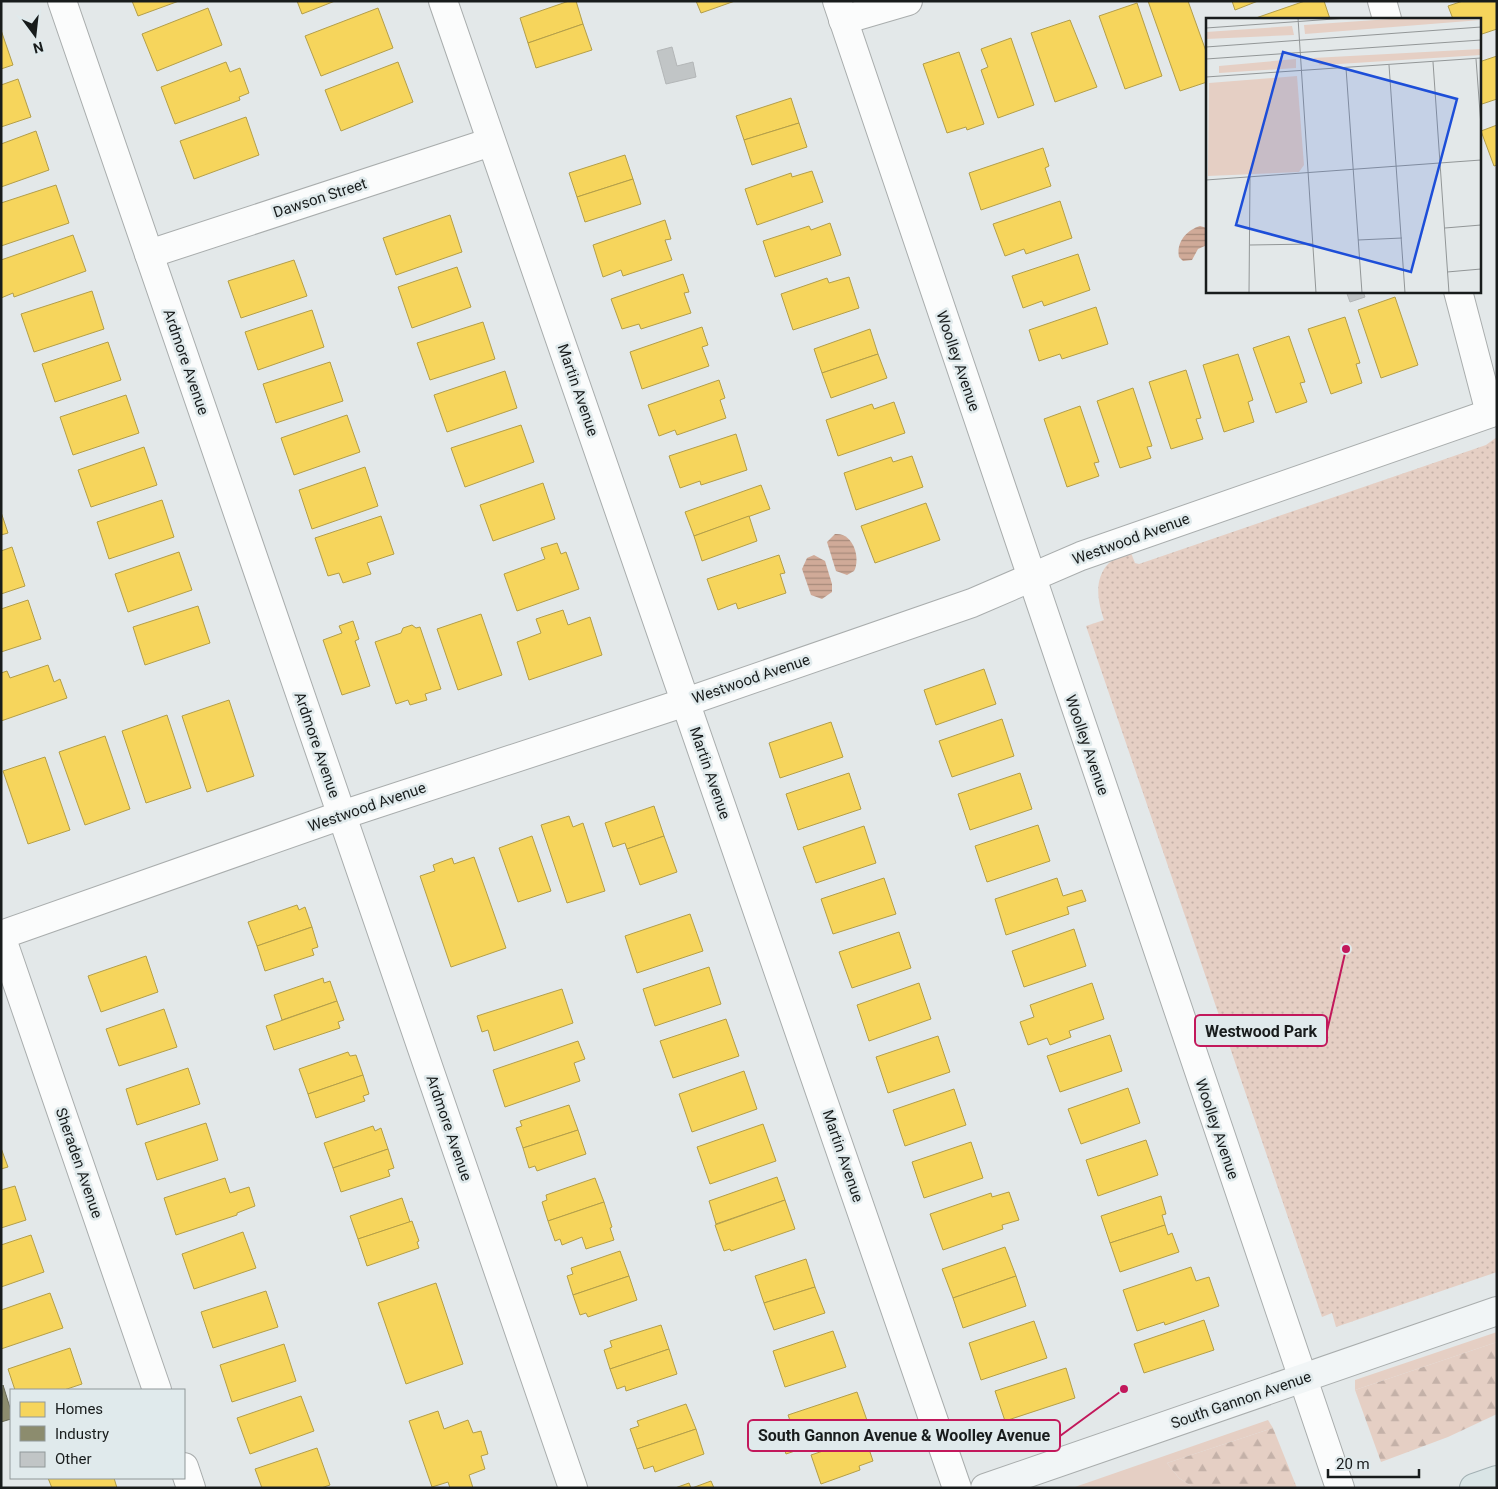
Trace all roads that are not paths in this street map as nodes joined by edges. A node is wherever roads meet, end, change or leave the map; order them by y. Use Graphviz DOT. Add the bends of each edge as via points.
graph roads {
  1 [pos="62,1"];
  2 [pos="443,1"];
  3 [pos="908,1"];
  4 [pos="1382,1"];
  5 [pos="840,10"];
  6 [pos="1387,18"];
  7 [pos="492,142"];
  8 [pos="149,254"];
  9 [pos="1458,292"];
  10 [pos="1493,412"];
  11 [pos="1031,578"];
  12 [pos="686,702"];
  13 [pos="342,815"];
  14 [pos="1,935"];
  15 [pos="1497,1311"];
  16 [pos="1301,1379"];
  17 [pos="158,1389"];
  18 [pos="185,1470"];
  19 [pos="1497,1480"];
  20 [pos="191,1488"];
  21 [pos="573,1488"];
  22 [pos="957,1488"];
  23 [pos="985,1488"];
  24 [pos="1340,1488"];
  25 [pos="1474,1488"];
  1 -- 8 [label="street, Ardmore Avenue"];
  2 -- 7 [label="street, Martin Avenue"];
  3 -- 5 [label="street"];
  4 -- 6 [label="street"];
  5 -- 11 [label="street, Woolley Avenue"];
  7 -- 8 [label="street, Dawson Street"];
  7 -- 12 [label="street, Martin Avenue"];
  8 -- 13 [label="street, Ardmore Avenue"];
  9 -- 10 [label="street"];
  10 -- 11 [label="street, Westwood Avenue" via="1081,556"];
  11 -- 12 [label="street, Westwood Avenue" via="972,603"];
  11 -- 16 [label="street, Woolley Avenue"];
  12 -- 13 [label="street, Westwood Avenue"];
  12 -- 22 [label="street, Martin Avenue"];
  13 -- 14 [label="street, Westwood Avenue"];
  13 -- 21 [label="street, Ardmore Avenue"];
  14 -- 17 [label="street, Sheraden Avenue"];
  15 -- 16 [label="main road, South Gannon Avenue"];
  16 -- 23 [label="main road, South Gannon Avenue"];
  16 -- 24 [label="street, Woolley Avenue"];
  18 -- 20 [label="street"];
  19 -- 25 [label="highway"];
}
